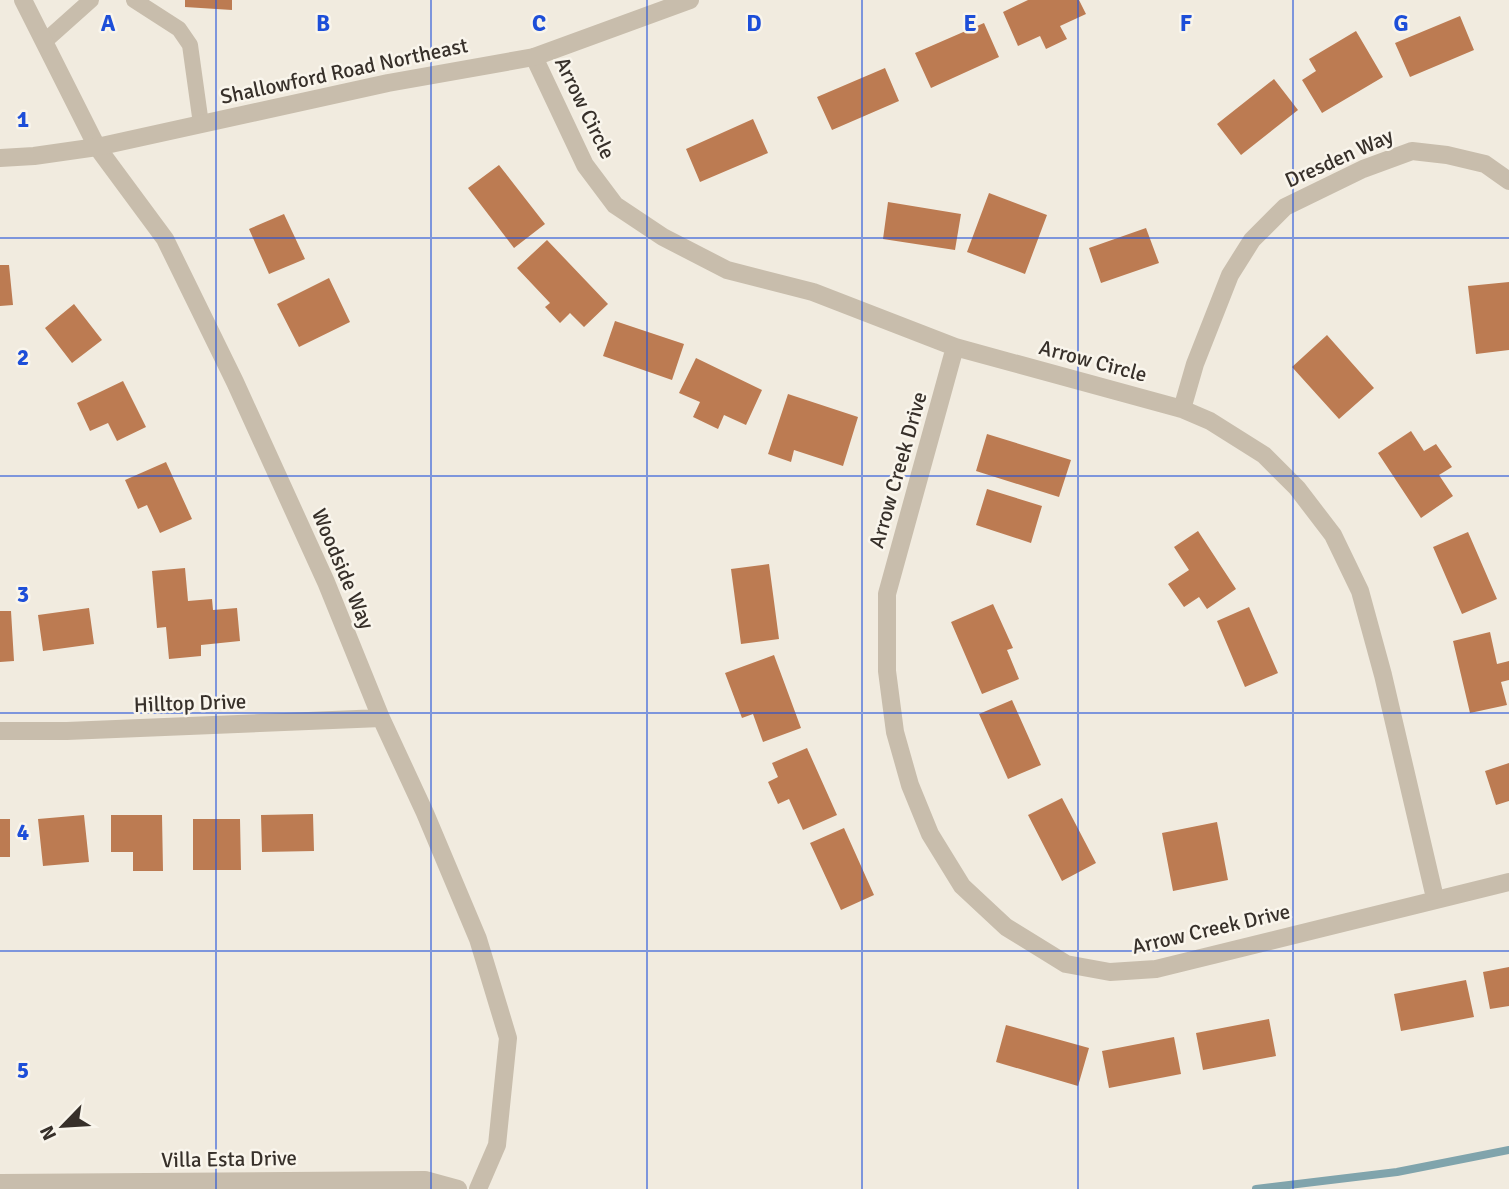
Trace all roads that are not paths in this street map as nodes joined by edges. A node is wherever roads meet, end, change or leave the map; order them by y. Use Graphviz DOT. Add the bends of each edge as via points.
graph roads {
  1 [pos="23,0"];
  2 [pos="91,0"];
  3 [pos="134,0"];
  4 [pos="690,0"];
  5 [pos="44,42"];
  6 [pos="534,57"];
  7 [pos="201,124"];
  8 [pos="97,147"];
  9 [pos="0,158"];
  10 [pos="1509,181"];
  11 [pos="955,347"];
  12 [pos="1182,409"];
  13 [pos="381,718"];
  14 [pos="0,731"];
  15 [pos="1509,882"];
  16 [pos="1435,898"];
  17 [pos="0,1183"];
  18 [pos="458,1189"];
  19 [pos="478,1189"];
  1 -- 5 [label="street, Woodside Way"];
  2 -- 5 [label="lane"];
  3 -- 7 [label="lane" via="179,29 190,44"];
  4 -- 6 [label="street, Shallowford Road Northeast"];
  5 -- 8 [label="street, Woodside Way"];
  6 -- 7 [label="street, Shallowford Road Northeast"];
  6 -- 11 [label="street, Arrow Circle" via="585,165 615,205 663,237 727,270 813,292"];
  7 -- 8 [label="street, Shallowford Road Northeast"];
  8 -- 9 [label="street, Shallowford Road Northeast"];
  8 -- 13 [label="street, Woodside Way" via="165,239 326,582"];
  10 -- 12 [label="street, Dresden Way" via="1485,164 1412,151 1284,208 1252,240 1230,275"];
  11 -- 12 [label="street, Arrow Circle"];
  11 -- 16 [label="street, Arrow Creek Drive" via="887,594 887,671 895,732 909,785 930,834 962,886 1006,926 1066,964 1110,972 1156,969"];
  12 -- 16 [label="street, Arrow Circle" via="1210,421 1264,456 1297,488 1333,535 1360,591"];
  13 -- 14 [label="street, Hilltop Drive"];
  13 -- 19 [label="street, Woodside Way" via="478,939 509,1038 497,1145"];
  15 -- 16 [label="street, Arrow Creek Drive"];
  17 -- 18 [label="street, Villa Esta Drive" via="425,1180"];
}
